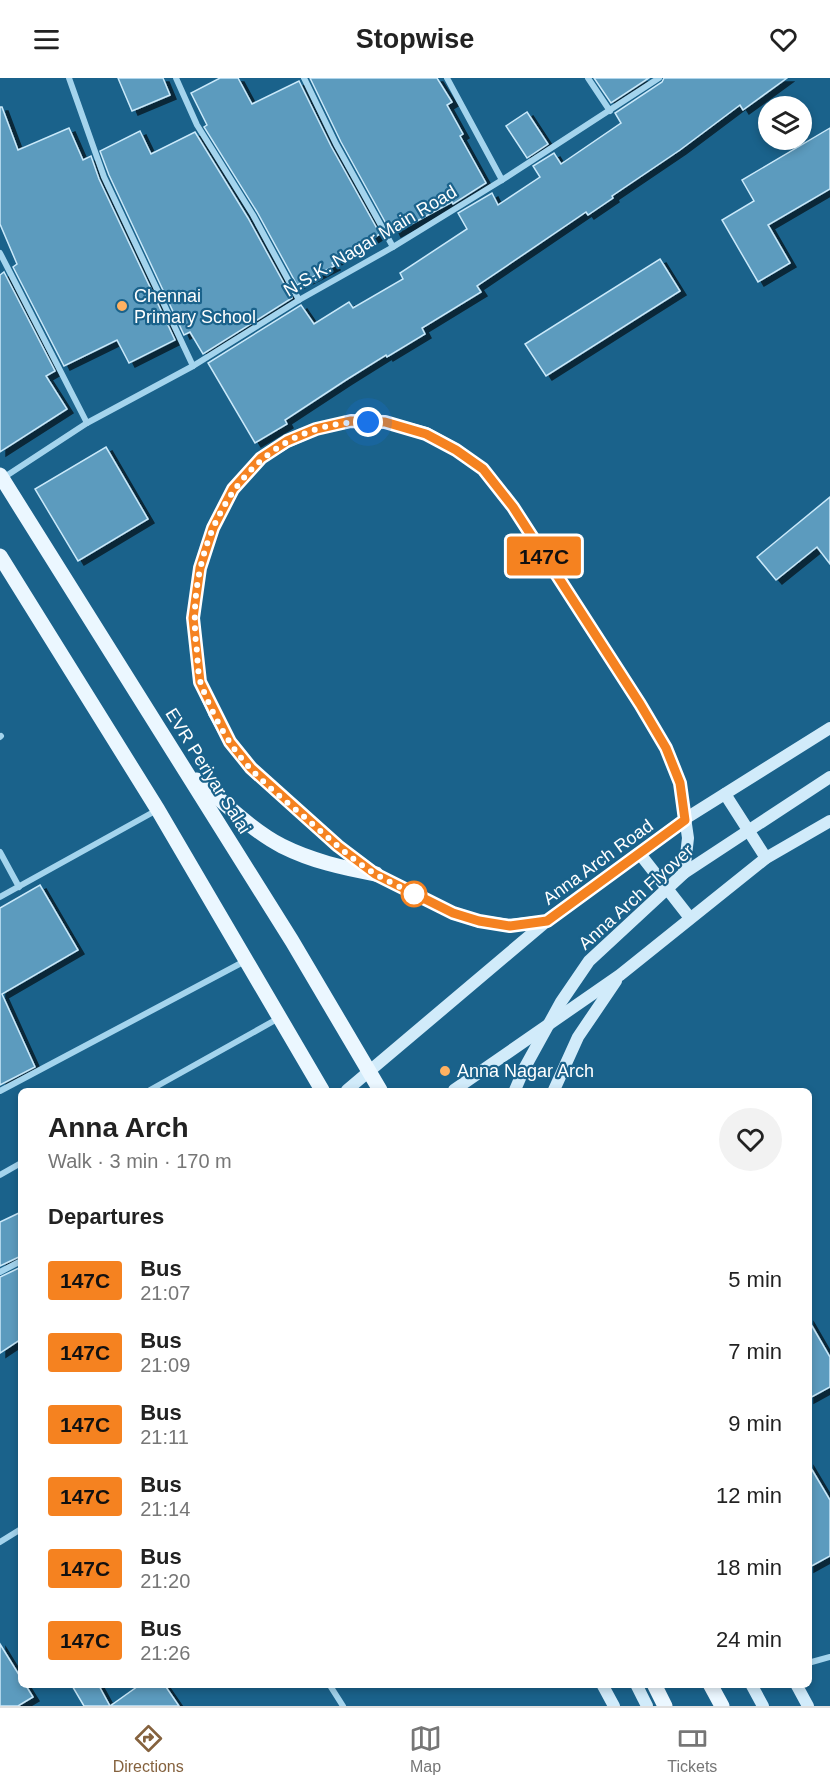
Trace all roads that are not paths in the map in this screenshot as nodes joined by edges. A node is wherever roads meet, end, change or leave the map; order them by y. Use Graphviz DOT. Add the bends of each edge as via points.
graph roads {
  1 [pos="69,78"];
  2 [pos="176,78"];
  3 [pos="304,78"];
  4 [pos="447,78"];
  5 [pos="588,78"];
  6 [pos="659,78"];
  7 [pos="610,111"];
  8 [pos="502,180"];
  9 [pos="393,247"];
  10 [pos="0,254"];
  11 [pos="299,300"];
  12 [pos="193,366"];
  13 [pos="87,423"];
  14 [pos="1,478"];
  15 [pos="0,556"];
  16 [pos="830,728"];
  17 [pos="185,771"];
  18 [pos="830,777"];
  19 [pos="725,794"];
  20 [pos="158,810"];
  21 [pos="830,821"];
  22 [pos="0,852"];
  23 [pos="640,854"];
  24 [pos="766,858"];
  25 [pos="684,873"];
  26 [pos="375,874"];
  27 [pos="19,887"];
  28 [pos="0,897"];
  29 [pos="690,918"];
  30 [pos="547,921"];
  31 [pos="246,960"];
  32 [pos="620,975"];
  33 [pos="279,1017"];
  34 [pos="369,1072"];
  35 [pos="154,1088"];
  36 [pos="321,1088"];
  37 [pos="349,1088"];
  38 [pos="379,1088"];
  39 [pos="457,1088"];
  40 [pos="516,1088"];
  41 [pos="555,1088"];
  42 [pos="0,1091"];
  43 [pos="18,1165"];
  44 [pos="0,1175"];
  45 [pos="18,1263"];
  46 [pos="0,1272"];
  47 [pos="18,1531"];
  48 [pos="0,1542"];
  49 [pos="830,1657"];
  50 [pos="812,1662"];
  51 [pos="332,1688"];
  52 [pos="604,1688"];
  53 [pos="638,1688"];
  54 [pos="656,1688"];
  55 [pos="712,1688"];
  56 [pos="753,1688"];
  57 [pos="798,1688"];
  58 [pos="343,1706"];
  59 [pos="614,1706"];
  60 [pos="648,1706"];
  61 [pos="666,1706"];
  62 [pos="722,1706"];
  63 [pos="763,1706"];
  64 [pos="808,1706"];
  1 -- 12 [label="street" via="104,177"];
  2 -- 11 [label="street" via="197,125 254,215"];
  3 -- 9 [label="street"];
  4 -- 8 [label="street"];
  5 -- 7 [label="street"];
  6 -- 7 [label="street, N.S.K. Nagar Main Road"];
  7 -- 8 [label="street, N.S.K. Nagar Main Road"];
  8 -- 9 [label="street, N.S.K. Nagar Main Road"];
  9 -- 11 [label="street, N.S.K. Nagar Main Road"];
  10 -- 13 [label="street"];
  11 -- 12 [label="street, N.S.K. Nagar Main Road"];
  12 -- 13 [label="street, N.S.K. Nagar Main Road"];
  13 -- 14 [label="street, N.S.K. Nagar Main Road"];
  14 -- 17 [label="main road, EVR Periyar Salai"];
  15 -- 20 [label="main road"];
  16 -- 19 [label="main road, Anna Arch Road"];
  17 -- 26 [label="main road" via="254,828 281,845 330,865"];
  17 -- 34 [label="main road, EVR Periyar Salai"];
  18 -- 25 [label="main road, Anna Arch Flyover, bridge"];
  19 -- 23 [label="main road, Anna Arch Road"];
  19 -- 24 [label="main road"];
  20 -- 27 [label="street"];
  20 -- 31 [label="main road"];
  21 -- 24 [label="main road"];
  22 -- 27 [label="street"];
  23 -- 29 [label="main road"];
  23 -- 30 [label="main road, Anna Arch Road"];
  24 -- 29 [label="main road"];
  25 -- 26 [label="main road, bridge" via="688,838 680,783 666,748 513,507 483,469 426,434 385,422 351,421 287,441 261,458 233,489 213,528 200,568 193,618 200,682 230,742 251,768"];
  25 -- 40 [label="main road, Anna Arch Flyover, bridge" via="589,961 561,1002"];
  26 -- 30 [label="main road" via="453,913 479,921 510,926"];
  27 -- 28 [label="street"];
  29 -- 32 [label="main road"];
  30 -- 34 [label="main road, Anna Arch Road"];
  31 -- 33 [label="main road"];
  31 -- 42 [label="street"];
  32 -- 39 [label="main road"];
  32 -- 41 [label="main road" via="578,1037"];
  33 -- 35 [label="street"];
  33 -- 36 [label="main road"];
  34 -- 37 [label="main road, Anna Arch Road"];
  34 -- 38 [label="main road, EVR Periyar Salai"];
  43 -- 44 [label="street"];
  45 -- 46 [label="street"];
  47 -- 48 [label="street"];
  49 -- 50 [label="street"];
  51 -- 58 [label="street"];
  52 -- 59 [label="main road"];
  53 -- 60 [label="main road"];
  54 -- 61 [label="main road"];
  55 -- 62 [label="main road"];
  56 -- 63 [label="main road"];
  57 -- 64 [label="main road"];
}
